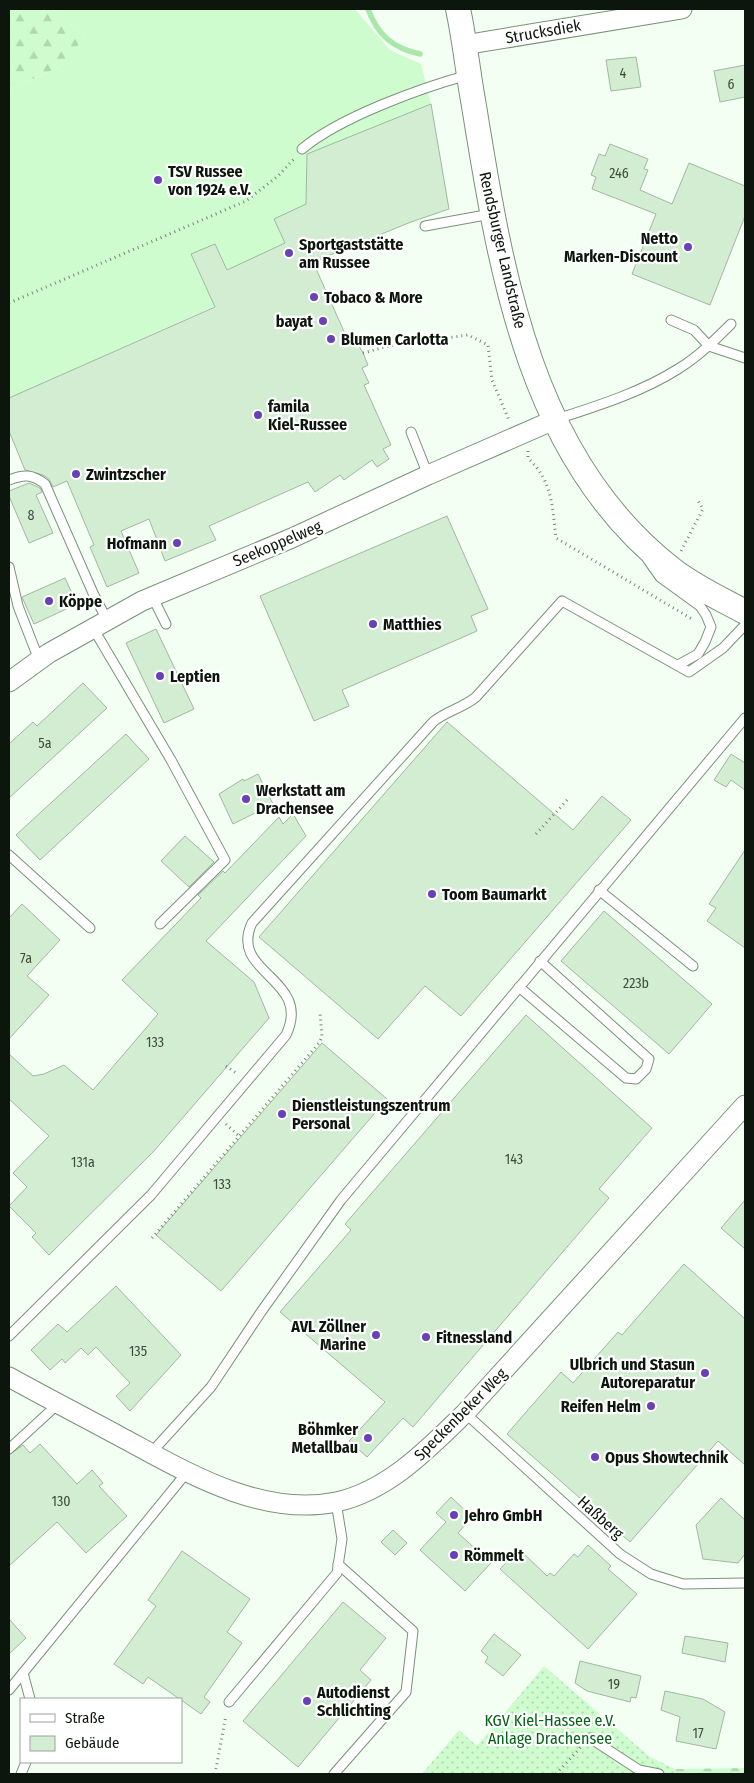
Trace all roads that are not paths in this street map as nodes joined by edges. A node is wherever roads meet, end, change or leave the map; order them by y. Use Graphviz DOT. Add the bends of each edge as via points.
graph roads {
  1 [pos="458,9"];
  2 [pos="682,9"];
  3 [pos="464,45"];
  4 [pos="469,75"];
  5 [pos="302,149"];
  6 [pos="492,214"];
  7 [pos="425,226"];
  8 [pos="671,320"];
  9 [pos="731,324"];
  10 [pos="709,346"];
  11 [pos="745,358"];
  12 [pos="554,420"];
  13 [pos="411,432"];
  14 [pos="428,475"];
  15 [pos="9,480"];
  16 [pos="627,529"];
  17 [pos="9,567"];
  18 [pos="152,596"];
  19 [pos="745,612"];
  20 [pos="100,624"];
  21 [pos="166,624"];
  22 [pos="745,625"];
  23 [pos="39,660"];
  24 [pos="678,665"];
  25 [pos="9,682"];
  26 [pos="745,718"];
  27 [pos="9,855"];
  28 [pos="599,890"];
  29 [pos="160,924"];
  30 [pos="90,928"];
  31 [pos="540,961"];
  32 [pos="693,966"];
  33 [pos="519,986"];
  34 [pos="745,1105"];
  35 [pos="9,1336"];
  36 [pos="9,1377"];
  37 [pos="58,1403"];
  38 [pos="464,1413"];
  39 [pos="9,1449"];
  40 [pos="151,1453"];
  41 [pos="188,1471"];
  42 [pos="336,1502"];
  43 [pos="338,1564"];
  44 [pos="745,1583"];
  45 [pos="23,1672"];
  46 [pos="9,1690"];
  47 [pos="30,1698"];
  48 [pos="229,1702"];
  49 [pos="590,1738"];
  50 [pos="334,1774"];
  51 [pos="659,1774"];
  1 -- 3 [label="street, Rendsburger Landstraße"];
  2 -- 3 [label="street, Strucksdiek"];
  3 -- 4 [label="street, Rendsburger Landstraße"];
  4 -- 5 [label="lane" via="424,89 361,115 328,131"];
  4 -- 6 [label="street, Rendsburger Landstraße"];
  6 -- 7 [label="lane"];
  6 -- 12 [label="street, Rendsburger Landstraße" via="511,298 538,383"];
  8 -- 10 [label="lane" via="694,330"];
  9 -- 10 [label="lane"];
  10 -- 11 [label="lane"];
  10 -- 12 [label="lane" via="678,369 593,407"];
  12 -- 14 [label="street, Seekoppelweg"];
  12 -- 16 [label="street, Rendsburger Landstraße" via="583,472"];
  13 -- 14 [label="lane"];
  14 -- 18 [label="street, Seekoppelweg" via="292,538"];
  15 -- 20 [label="lane" via="33,475 45,484 93,593"];
  16 -- 19 [label="street, Rendsburger Landstraße" via="674,571"];
  16 -- 24 [label="lane" via="660,577 700,606 711,626 698,654"];
  17 -- 23 [label="lane" via="18,606"];
  18 -- 20 [label="street, Seekoppelweg"];
  18 -- 21 [label="lane"];
  20 -- 23 [label="street, Seekoppelweg"];
  20 -- 29 [label="lane" via="225,860"];
  22 -- 24 [label="lane" via="723,648 689,672"];
  23 -- 25 [label="street, Seekoppelweg"];
  24 -- 35 [label="lane" via="562,601 476,697 433,722 252,923 246,934 249,951 293,1009 292,1024 286,1035 151,1195"];
  26 -- 28 [label="lane"];
  27 -- 30 [label="lane"];
  28 -- 31 [label="lane"];
  28 -- 32 [label="lane"];
  31 -- 33 [label="lane"];
  31 -- 33 [label="lane" via="649,1059 646,1069 636,1078 626,1078"];
  33 -- 40 [label="lane" via="341,1200 211,1387"];
  34 -- 38 [label="street, Speckenbeker Weg"];
  36 -- 37 [label="street, Speckenbeker Weg"];
  37 -- 39 [label="lane"];
  37 -- 40 [label="street, Speckenbeker Weg"];
  38 -- 42 [label="street, Speckenbeker Weg" via="418,1459 378,1484"];
  38 -- 44 [label="lane, Haßberg" via="620,1554 651,1574 683,1584"];
  40 -- 41 [label="street, Speckenbeker Weg"];
  41 -- 42 [label="street, Speckenbeker Weg" via="244,1495 308,1504"];
  41 -- 45 [label="lane"];
  42 -- 43 [label="lane" via="342,1540"];
  43 -- 48 [label="lane" via="337,1573"];
  43 -- 50 [label="lane" via="413,1631 406,1692"];
  45 -- 46 [label="lane"];
  45 -- 47 [label="lane"];
  49 -- 51 [label="lane" via="639,1770"];
}
